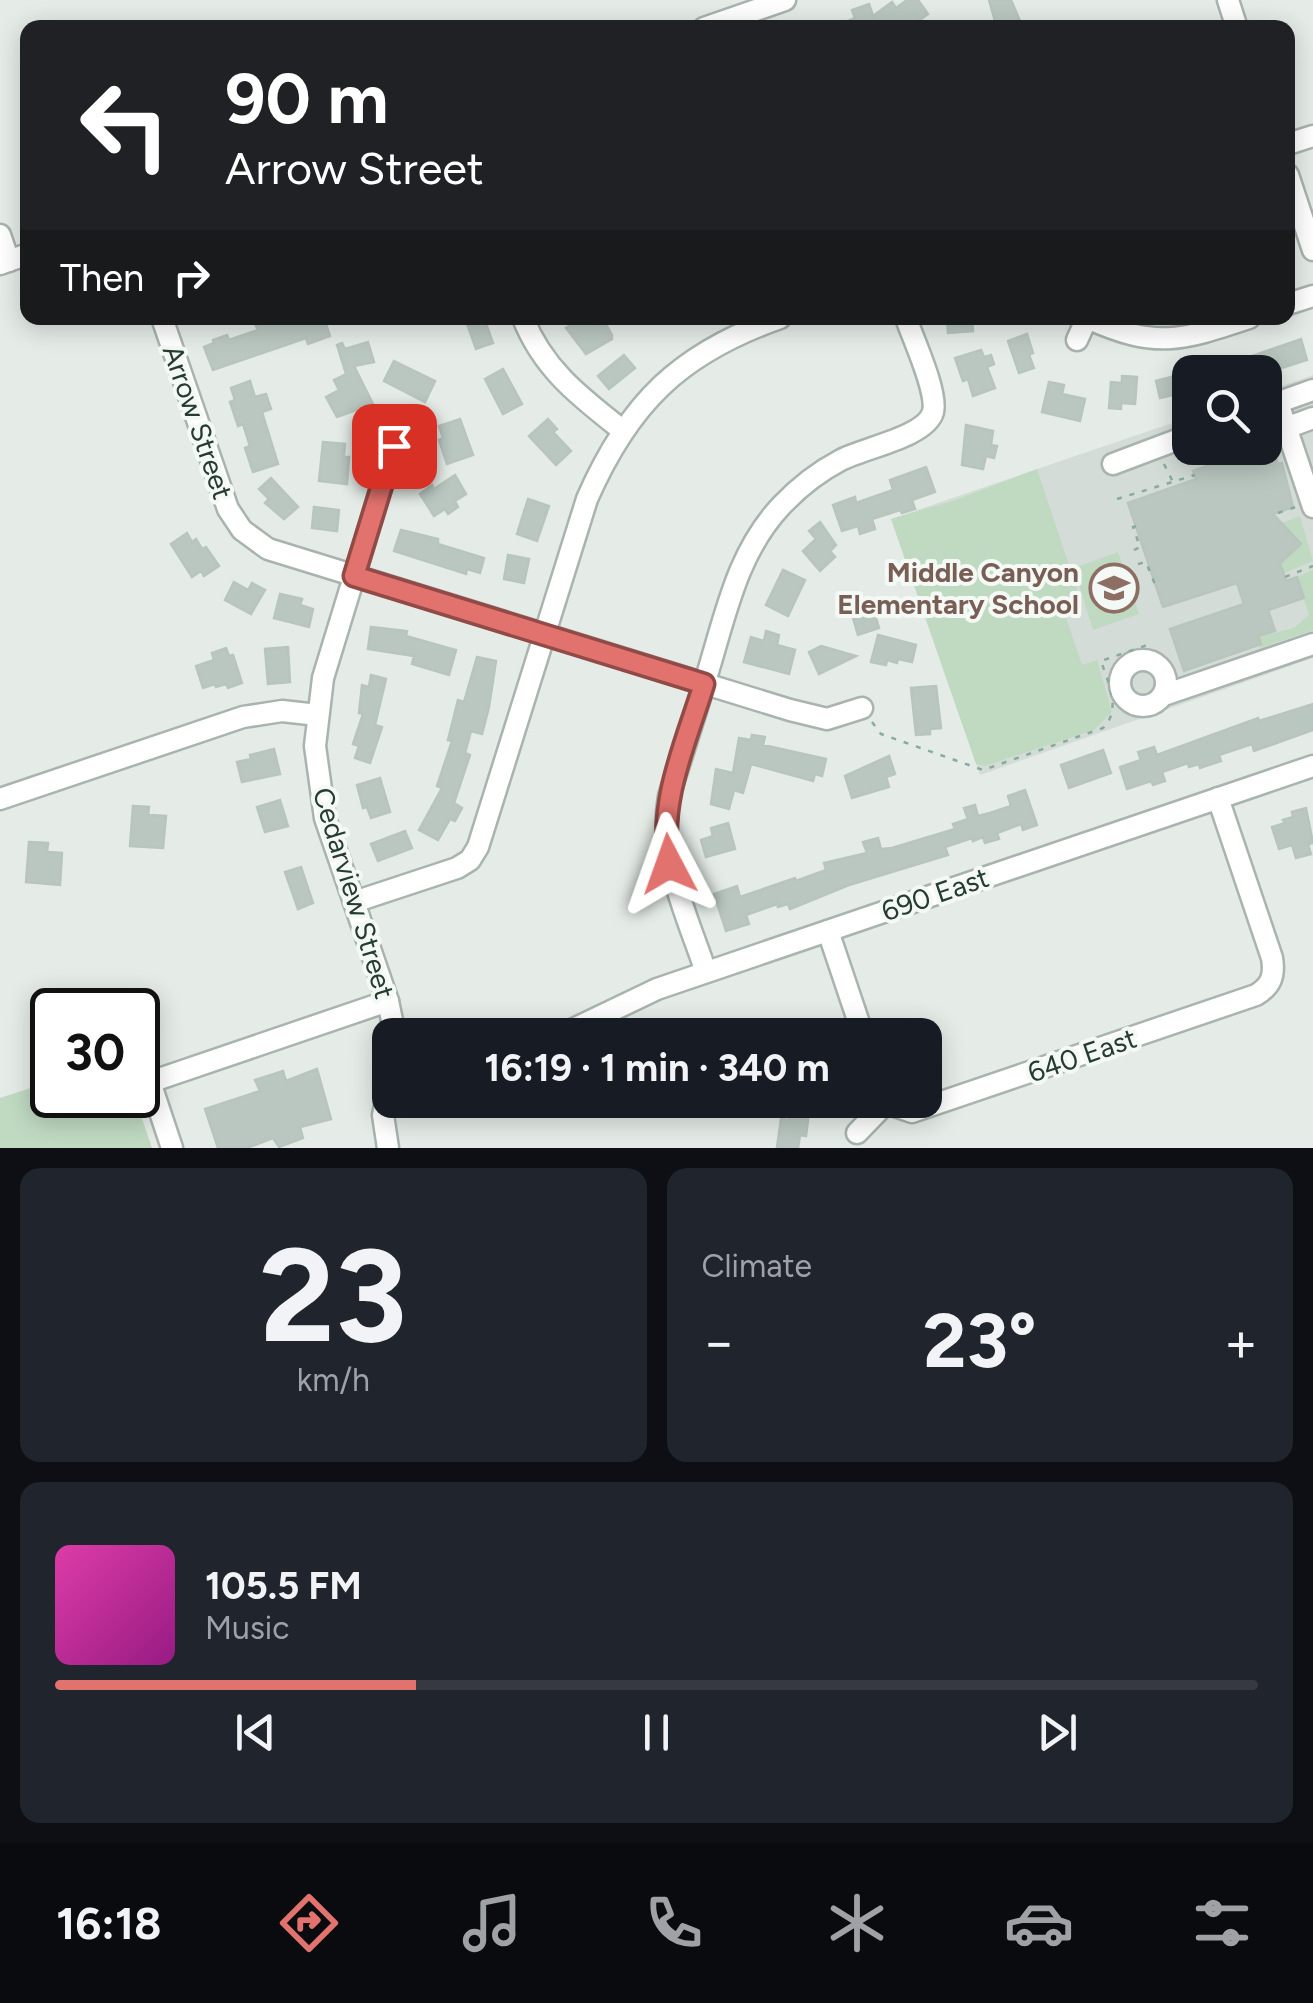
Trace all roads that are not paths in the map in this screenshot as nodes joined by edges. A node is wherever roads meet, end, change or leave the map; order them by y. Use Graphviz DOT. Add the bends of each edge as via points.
graph roads {
  1 [pos="784,0"];
  2 [pos="727,20"];
  3 [pos="1295,196"];
  4 [pos="0,235"];
  5 [pos="1313,250"];
  6 [pos="12,260"];
  7 [pos="164,325"];
  8 [pos="526,325"];
  9 [pos="737,325"];
  10 [pos="908,325"];
  11 [pos="1084,325"];
  12 [pos="1104,325"];
  13 [pos="1222,325"];
  14 [pos="1077,340"];
  15 [pos="1313,390"];
  16 [pos="1282,401"];
  17 [pos="1313,418"];
  18 [pos="1282,421"];
  19 [pos="1286,428"];
  20 [pos="622,430"];
  21 [pos="1172,442"];
  22 [pos="394,446"];
  23 [pos="1113,464"];
  24 [pos="1307,506"];
  25 [pos="354,576"];
  26 [pos="544,634"];
  27 [pos="1313,644"];
  28 [pos="704,684"];
  29 [pos="1164,694"];
  30 [pos="862,708"];
  31 [pos="318,715"];
  32 [pos="1313,766"];
  33 [pos="1218,798"];
  34 [pos="0,799"];
  35 [pos="354,902"];
  36 [pos="828,930"];
  37 [pos="706,972"];
  38 [pos="388,1001"];
  39 [pos="392,1018"];
  40 [pos="596,1018"];
  41 [pos="857,1018"];
  42 [pos="942,1102"];
  43 [pos="384,1118"];
  44 [pos="871,1118"];
  45 [pos="857,1132"];
  46 [pos="172,1148"];
  47 [pos="388,1148"];
  1 -- 2 [label="street"];
  3 -- 5 [label="street"];
  4 -- 6 [label="street"];
  7 -- 25 [label="street, Arrow Street" via="234,520 268,549"];
  8 -- 20 [label="street" via="556,374"];
  9 -- 20 [label="street" via="682,367"];
  10 -- 28 [label="street" via="934,410 926,424 840,460 780,508 738,573"];
  11 -- 14 [label="street"];
  12 -- 13 [label="street" via="1158,340"];
  15 -- 16 [label="street"];
  17 -- 19 [label="street"];
  18 -- 19 [label="street"];
  19 -- 24 [label="street"];
  20 -- 26 [label="street" via="586,499"];
  21 -- 23 [label="street"];
  22 -- 25 [label="street, Cedarview Street"];
  25 -- 26 [label="street, Arrow Street"];
  25 -- 31 [label="street, Cedarview Street"];
  26 -- 28 [label="street, Arrow Street"];
  26 -- 35 [label="street" via="470,860"];
  27 -- 29 [label="street"];
  28 -- 30 [label="street, Arrow Street" via="827,719"];
  28 -- 37 [label="street" via="665,828 669,864"];
  31 -- 34 [label="street" via="244,717"];
  31 -- 35 [label="street, Cedarview Street" via="325,818"];
  32 -- 33 [label="street, 690 East"];
  33 -- 36 [label="street, 690 East" via="1097,828"];
  33 -- 42 [label="street, 640 East" via="1272,958 1272,980 1256,995"];
  35 -- 38 [label="street, Cedarview Street"];
  36 -- 37 [label="street, 690 East"];
  36 -- 41 [label="street"];
  37 -- 40 [label="street, 690 East"];
  38 -- 39 [label="street, Cedarview Street"];
  38 -- 46 [label="street" via="156,1080 152,1088"];
  43 -- 47 [label="street"];
  44 -- 45 [label="street"];
}
